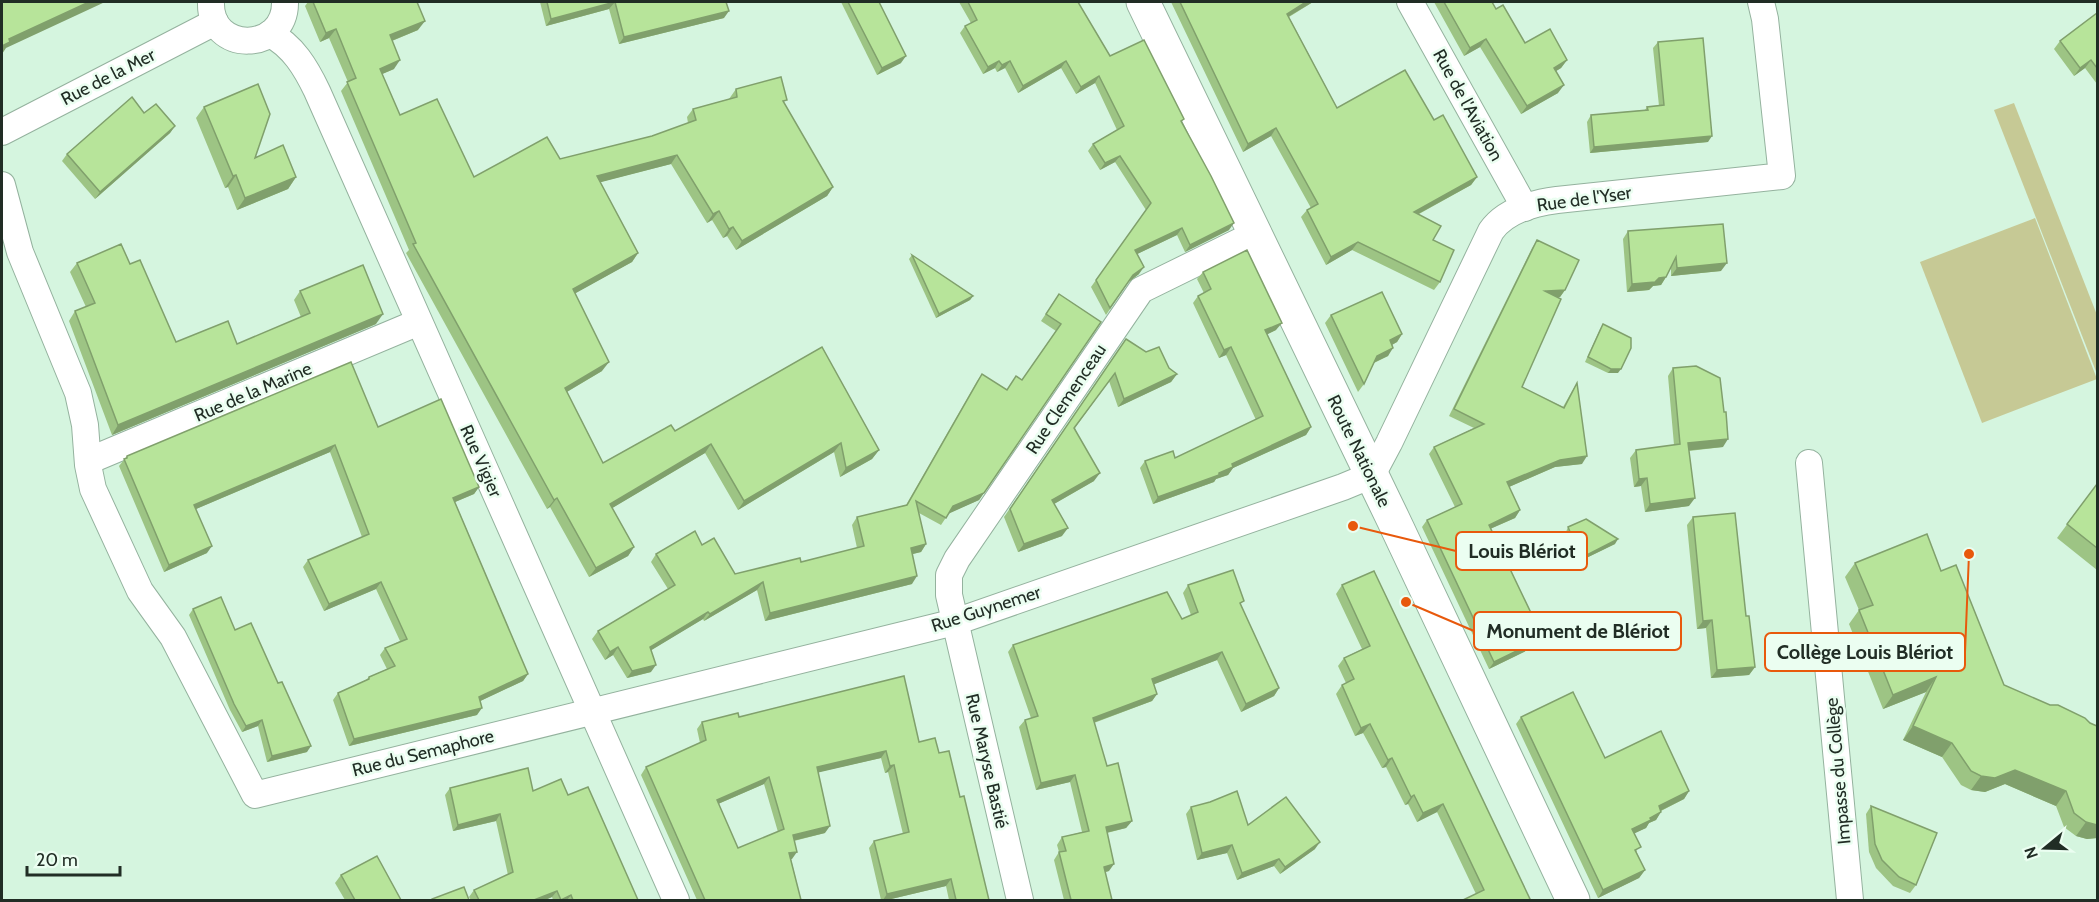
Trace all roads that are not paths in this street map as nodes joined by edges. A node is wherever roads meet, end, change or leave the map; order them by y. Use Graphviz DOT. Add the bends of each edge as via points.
graph roads {
  1 [pos="285,2"];
  2 [pos="1143,2"];
  3 [pos="1410,2"];
  4 [pos="1761,2"];
  5 [pos="213,12"];
  6 [pos="270,34"];
  7 [pos="2,132"];
  8 [pos="2,185"];
  9 [pos="1525,208"];
  10 [pos="1255,234"];
  11 [pos="419,322"];
  12 [pos="87,462"];
  13 [pos="1809,463"];
  14 [pos="1372,475"];
  15 [pos="955,622"];
  16 [pos="591,710"];
  17 [pos="676,900"];
  18 [pos="1020,900"];
  19 [pos="1573,900"];
  20 [pos="1850,900"];
  1 -- 6 [label="street" via="280,22"];
  2 -- 10 [label="main road, Route Nationale"];
  3 -- 9 [label="street, Rue de l'Aviation"];
  4 -- 9 [label="street, Rue de l'Yser" via="1782,176 1557,200"];
  5 -- 6 [label="street" via="225,34 239,40 255,41"];
  5 -- 7 [label="street, Rue de la Mer"];
  6 -- 11 [label="street, Rue Vigier" via="288,46 311,78"];
  8 -- 12 [label="street" via="20,252 78,393"];
  9 -- 14 [label="street, Rue de l'Yser" via="1504,217 1491,231"];
  10 -- 14 [label="main road, Route Nationale"];
  10 -- 15 [label="street, Rue Clemenceau" via="1141,290 952,567 949,595"];
  11 -- 12 [label="street, Rue de la Marine"];
  11 -- 16 [label="street, Rue Vigier"];
  12 -- 16 [label="street, Rue du Semaphore" via="93,489 140,591 173,637 255,795"];
  13 -- 20 [label="street, Impasse du Collège"];
  14 -- 15 [label="street, Rue Guynemer"];
  14 -- 19 [label="main road, Route Nationale"];
  15 -- 16 [label="street, Rue Guynemer"];
  15 -- 18 [label="street, Rue Maryse Bastié"];
  16 -- 17 [label="street, Rue Vigier"];
}
